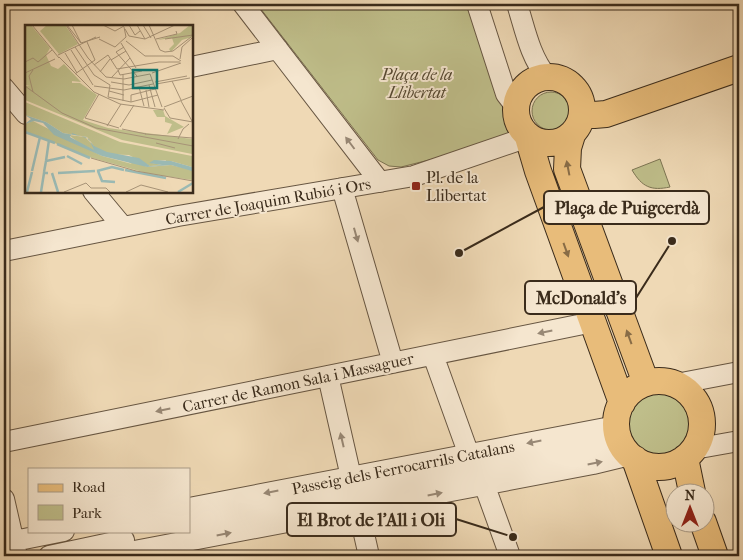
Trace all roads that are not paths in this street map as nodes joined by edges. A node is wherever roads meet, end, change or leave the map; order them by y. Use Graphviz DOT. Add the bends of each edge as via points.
graph roads {
  1 [pos="243,4"];
  2 [pos="477,4"];
  3 [pos="517,4"];
  4 [pos="278,49"];
  5 [pos="192,67"];
  6 [pos="739,68"];
  7 [pos="547,77"];
  8 [pos="516,107"];
  9 [pos="578,125"];
  10 [pos="528,137"];
  11 [pos="380,182"];
  12 [pos="342,188"];
  13 [pos="94,192"];
  14 [pos="123,227"];
  15 [pos="4,250"];
  16 [pos="593,322"];
  17 [pos="433,355"];
  18 [pos="393,363"];
  19 [pos="739,372"];
  20 [pos="328,376"];
  21 [pos="646,383"];
  22 [pos="676,384"];
  23 [pos="623,438"];
  24 [pos="739,441"];
  25 [pos="4,442"];
  26 [pos="690,453"];
  27 [pos="469,454"];
  28 [pos="691,482"];
  29 [pos="484,484"];
  30 [pos="354,492"];
  31 [pos="4,499"];
  32 [pos="190,508"];
  33 [pos="61,532"];
  34 [pos="163,532"];
  35 [pos="707,532"];
  36 [pos="192,541"];
  37 [pos="11,547"];
  38 [pos="50,556"];
  39 [pos="108,556"];
  40 [pos="369,556"];
  41 [pos="510,556"];
  42 [pos="670,556"];
  43 [pos="716,556"];
  1 -- 4 [label="street"];
  2 -- 8 [label="street" via="506,94"];
  3 -- 7 [label="street" via="534,58"];
  4 -- 5 [label="street"];
  11 -- 4 [label="street, one-way"];
  6 -- 9 [label="main road" via="594,116"];
  7 -- 8 [label="main road" via="528,83 518,97"];
  7 -- 9 [label="main road" via="568,82 575,89 581,100"];
  8 -- 10 [label="main road" via="519,125"];
  9 -- 10 [label="main road" via="564,140 549,144"];
  21 -- 9 [label="main road, one-way" via="567,169 566,157"];
  10 -- 11 [label="street, Carrer de Joaquim Rubió i Ors" via="414,176"];
  10 -- 16 [label="main road, one-way"];
  11 -- 12 [label="street, Carrer de Joaquim Rubió i Ors"];
  12 -- 14 [label="street, Carrer de Joaquim Rubió i Ors"];
  12 -- 18 [label="street, one-way"];
  13 -- 14 [label="street"];
  14 -- 15 [label="street, Carrer de Joaquim Rubió i Ors"];
  16 -- 17 [label="street, Carrer de Ramon Sala i Massaguer, one-way"];
  16 -- 23 [label="main road"];
  17 -- 18 [label="street, Carrer de Ramon Sala i Massaguer"];
  17 -- 27 [label="street"];
  18 -- 20 [label="street, Carrer de Ramon Sala i Massaguer"];
  19 -- 22 [label="street"];
  20 -- 25 [label="street, Carrer de Ramon Sala i Massaguer, one-way"];
  30 -- 20 [label="street, one-way"];
  21 -- 22 [label="main road"];
  21 -- 23 [label="main road" via="628,394"];
  22 -- 26 [label="main road" via="692,396 701,415 701,432"];
  23 -- 26 [label="main road" via="647,465 674,464"];
  23 -- 27 [label="street, Passeig dels Ferrocarrils Catalans, one-way"];
  29 -- 23 [label="street, Passeig dels Ferrocarrils Catalans, one-way"];
  23 -- 30 [label="street, Passeig dels Ferrocarrils Catalans"];
  23 -- 42 [label="main road"];
  24 -- 26 [label="street"];
  26 -- 28 [label="main road"];
  27 -- 30 [label="street, Passeig dels Ferrocarrils Catalans"];
  30 -- 29 [label="street, Passeig dels Ferrocarrils Catalans, one-way"];
  29 -- 41 [label="street"];
  30 -- 32 [label="street, Passeig dels Ferrocarrils Catalans, one-way"];
  30 -- 36 [label="street, Passeig dels Ferrocarrils Catalans"];
  30 -- 40 [label="street"];
  31 -- 37 [label="street"];
  33 -- 37 [label="street"];
  34 -- 38 [label="street"];
  35 -- 43 [label="main road"];
  36 -- 39 [label="street, Passeig dels Ferrocarrils Catalans"];
}
